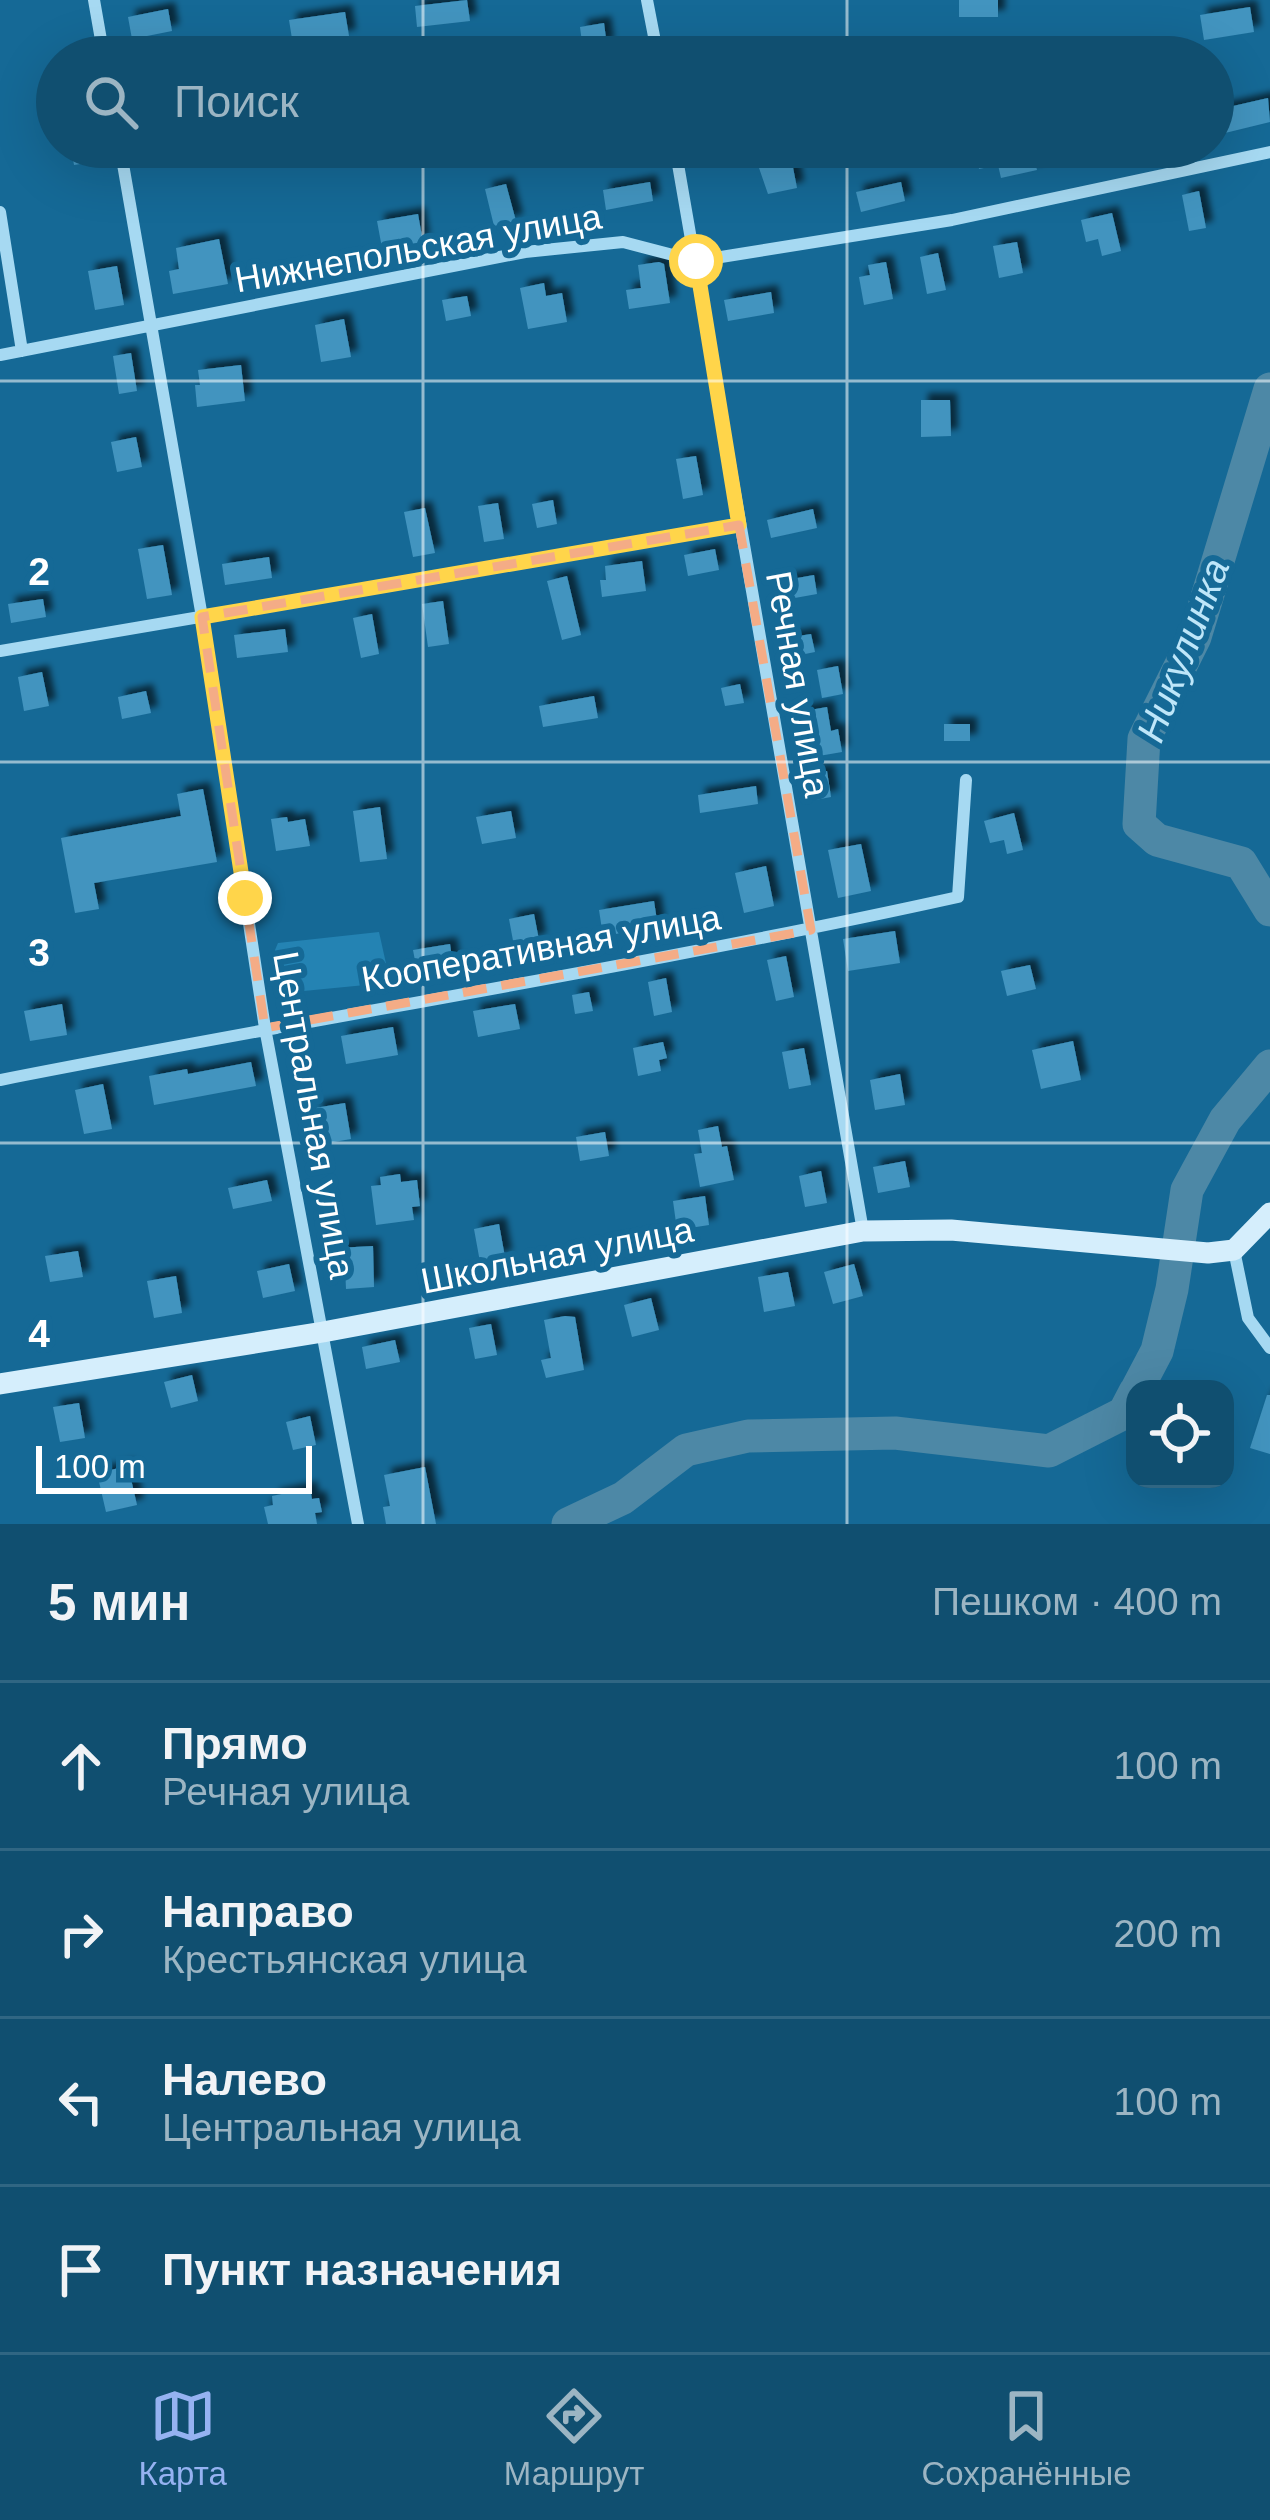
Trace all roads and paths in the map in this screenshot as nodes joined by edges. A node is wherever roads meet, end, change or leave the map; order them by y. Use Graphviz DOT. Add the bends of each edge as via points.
graph roads {
  1 [pos="94,0"];
  2 [pos="647,0"];
  3 [pos="100,36"];
  4 [pos="654,36"];
  5 [pos="1270,152"];
  6 [pos="1234,157"];
  7 [pos="125,168"];
  8 [pos="679,168"];
  9 [pos="1184,168"];
  10 [pos="0,212"];
  11 [pos="696,261"];
  12 [pos="153,326"];
  13 [pos="22,351"];
  14 [pos="0,355"];
  15 [pos="739,525"];
  16 [pos="202,617"];
  17 [pos="0,651"];
  18 [pos="966,780"];
  19 [pos="811,930"];
  20 [pos="265,1028"];
  21 [pos="0,1080"];
  22 [pos="1270,1213"];
  23 [pos="863,1231"];
  24 [pos="1234,1250"];
  25 [pos="323,1332"];
  26 [pos="1270,1348"];
  27 [pos="0,1384"];
  28 [pos="358,1524"];
  1 -- 3 [label="street"];
  2 -- 4 [label="street"];
  5 -- 6 [label="street, Нижнепольская улица"];
  7 -- 12 [label="street, Центральная улица"];
  8 -- 11 [label="street, Речная улица"];
  9 -- 11 [label="street, Нижнепольская улица" via="952,220"];
  10 -- 13 [label="street"];
  11 -- 12 [label="street, Нижнепольская улица" via="623,242 525,252"];
  11 -- 15 [label="street, Речная улица"];
  12 -- 13 [label="street, Нижнепольская улица"];
  12 -- 16 [label="street, Центральная улица"];
  13 -- 14 [label="street, Нижнепольская улица"];
  15 -- 16 [label="street"];
  15 -- 19 [label="street, Речная улица"];
  16 -- 17 [label="street"];
  16 -- 20 [label="street, Центральная улица"];
  18 -- 19 [label="street, Кооперативная улица" via="958,897"];
  19 -- 20 [label="street, Кооперативная улица"];
  19 -- 23 [label="street, Речная улица"];
  20 -- 21 [label="street, Кооперативная улица"];
  20 -- 25 [label="street, Центральная улица"];
  22 -- 24 [label="street"];
  23 -- 24 [label="street, Школьная улица"];
  23 -- 25 [label="street, Школьная улица"];
  24 -- 26 [label="street" via="1248,1318"];
  25 -- 27 [label="street, Школьная улица"];
  25 -- 28 [label="street, Центральная улица"];
}
